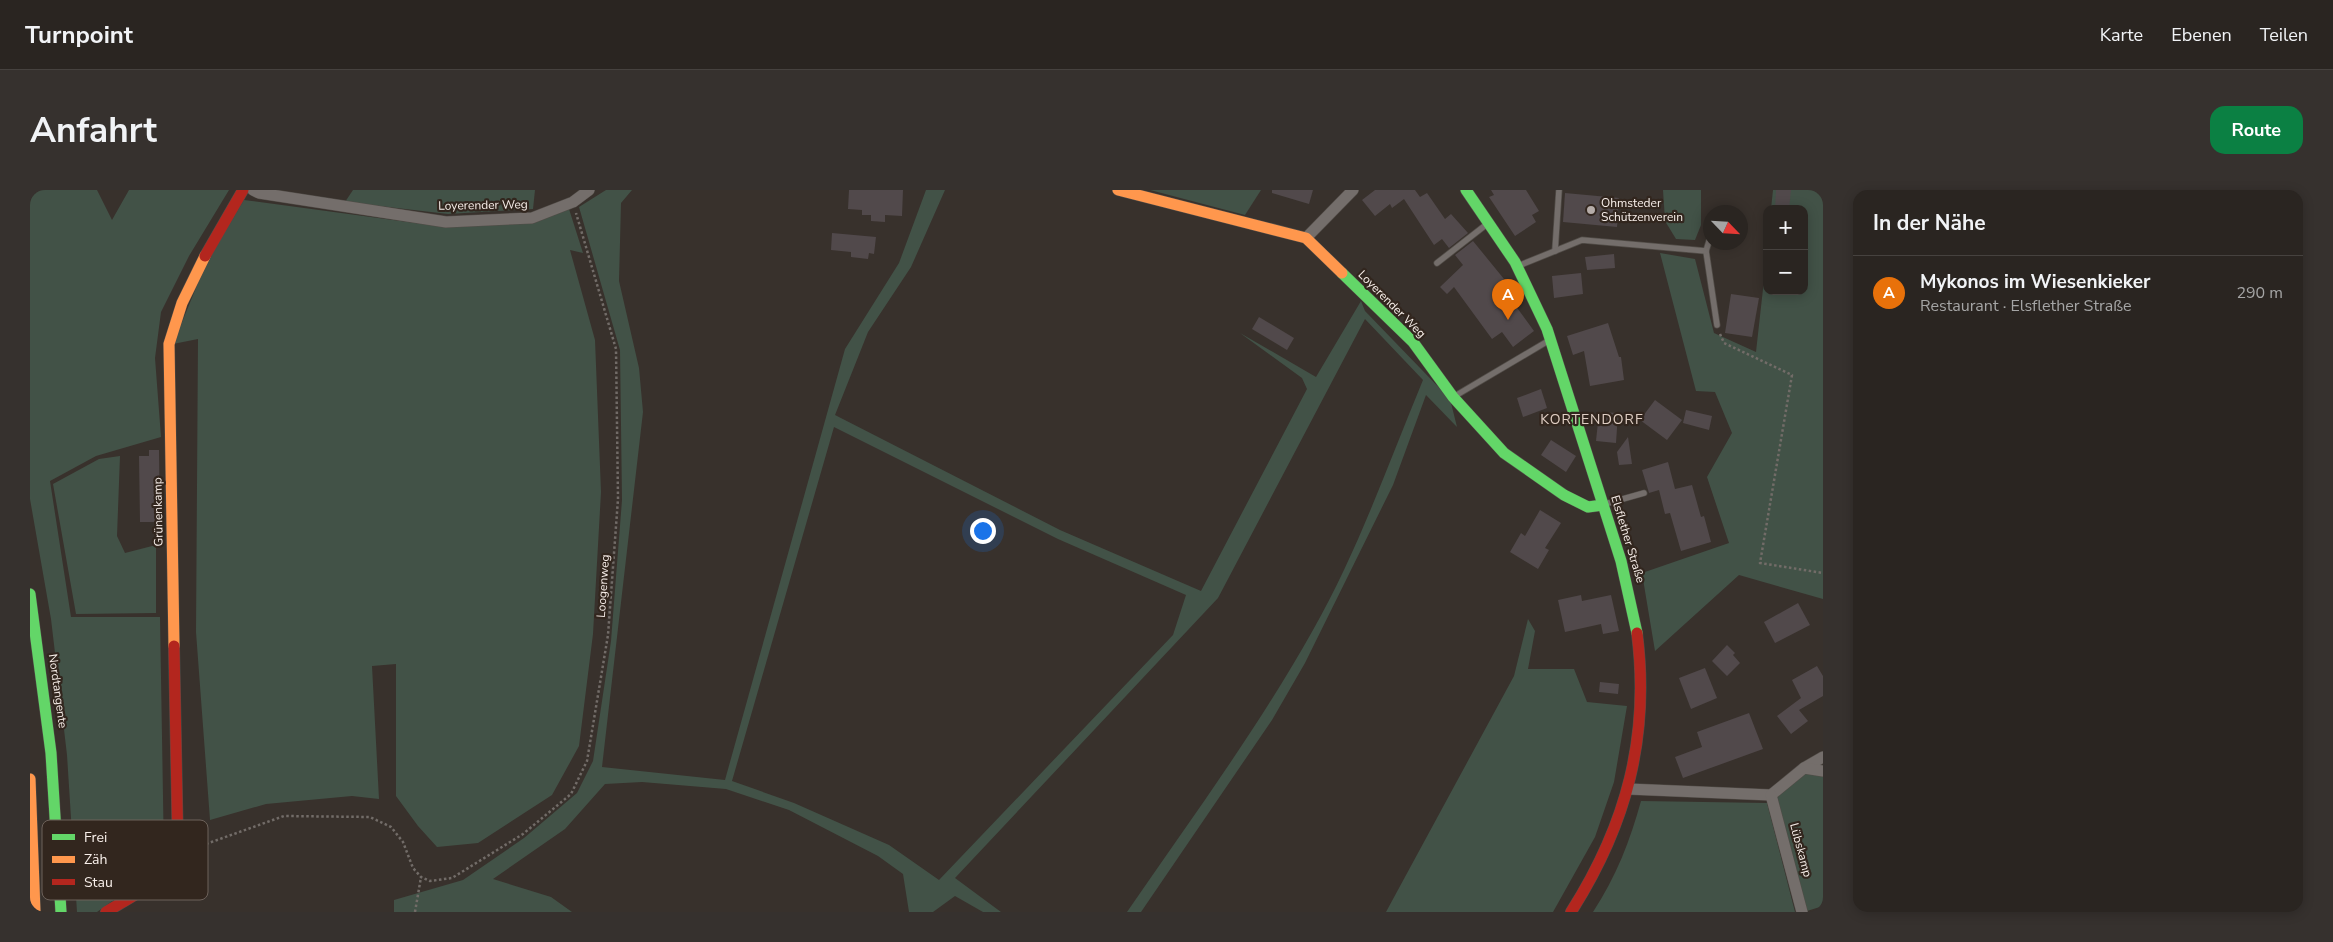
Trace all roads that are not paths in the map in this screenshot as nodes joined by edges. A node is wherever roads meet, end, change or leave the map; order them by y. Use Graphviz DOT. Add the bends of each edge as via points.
graph roads {
  1 [pos="243,190"];
  2 [pos="253,190"];
  3 [pos="589,190"];
  4 [pos="1118,190"];
  5 [pos="1353,190"];
  6 [pos="1466,190"];
  7 [pos="1559,190"];
  8 [pos="1489,223"];
  9 [pos="1306,238"];
  10 [pos="1556,251"];
  11 [pos="1706,251"];
  12 [pos="1437,263"];
  13 [pos="1518,266"];
  14 [pos="1717,324"];
  15 [pos="1550,340"];
  16 [pos="1454,397"];
  17 [pos="1644,492"];
  18 [pos="1603,505"];
  19 [pos="30,594"];
  20 [pos="1823,757"];
  21 [pos="1804,768"];
  22 [pos="1823,771"];
  23 [pos="30,779"];
  24 [pos="1628,789"];
  25 [pos="1771,794"];
  26 [pos="57,820"];
  27 [pos="176,820"];
  28 [pos="125,900"];
  29 [pos="35,912"];
  30 [pos="106,912"];
  31 [pos="1572,912"];
  32 [pos="1802,912"];
  1 -- 27 [label="main road, Grünenkamp" via="176,316 169,344"];
  2 -- 3 [label="street, Loyerender Weg" via="446,222 532,218 573,202"];
  4 -- 9 [label="main road, Loyerender Weg"];
  5 -- 9 [label="street"];
  6 -- 8 [label="main road, Elsflether Straße"];
  7 -- 10 [label="lane"];
  8 -- 12 [label="lane"];
  8 -- 13 [label="main road, Elsflether Straße"];
  9 -- 16 [label="main road, Loyerender Weg" via="1413,342"];
  10 -- 11 [label="lane" via="1582,240"];
  10 -- 13 [label="lane"];
  11 -- 14 [label="lane"];
  13 -- 15 [label="main road, Elsflether Straße"];
  15 -- 16 [label="lane"];
  15 -- 18 [label="main road, Elsflether Straße"];
  16 -- 18 [label="main road, Loyerender Weg" via="1504,453 1564,495 1588,507"];
  17 -- 18 [label="lane"];
  18 -- 24 [label="main road, Elsflether Straße" via="1630,593 1642,676 1641,710"];
  19 -- 26 [label="main road, Nordtangente" via="48,712"];
  20 -- 21 [label="street"];
  21 -- 22 [label="street"];
  21 -- 25 [label="street"];
  23 -- 29 [label="main road"];
  24 -- 25 [label="street"];
  24 -- 31 [label="main road, Elsflether Straße" via="1609,843"];
  25 -- 32 [label="street, Lübskamp"];
  28 -- 30 [label="main road, Grünenkamp"];
}
